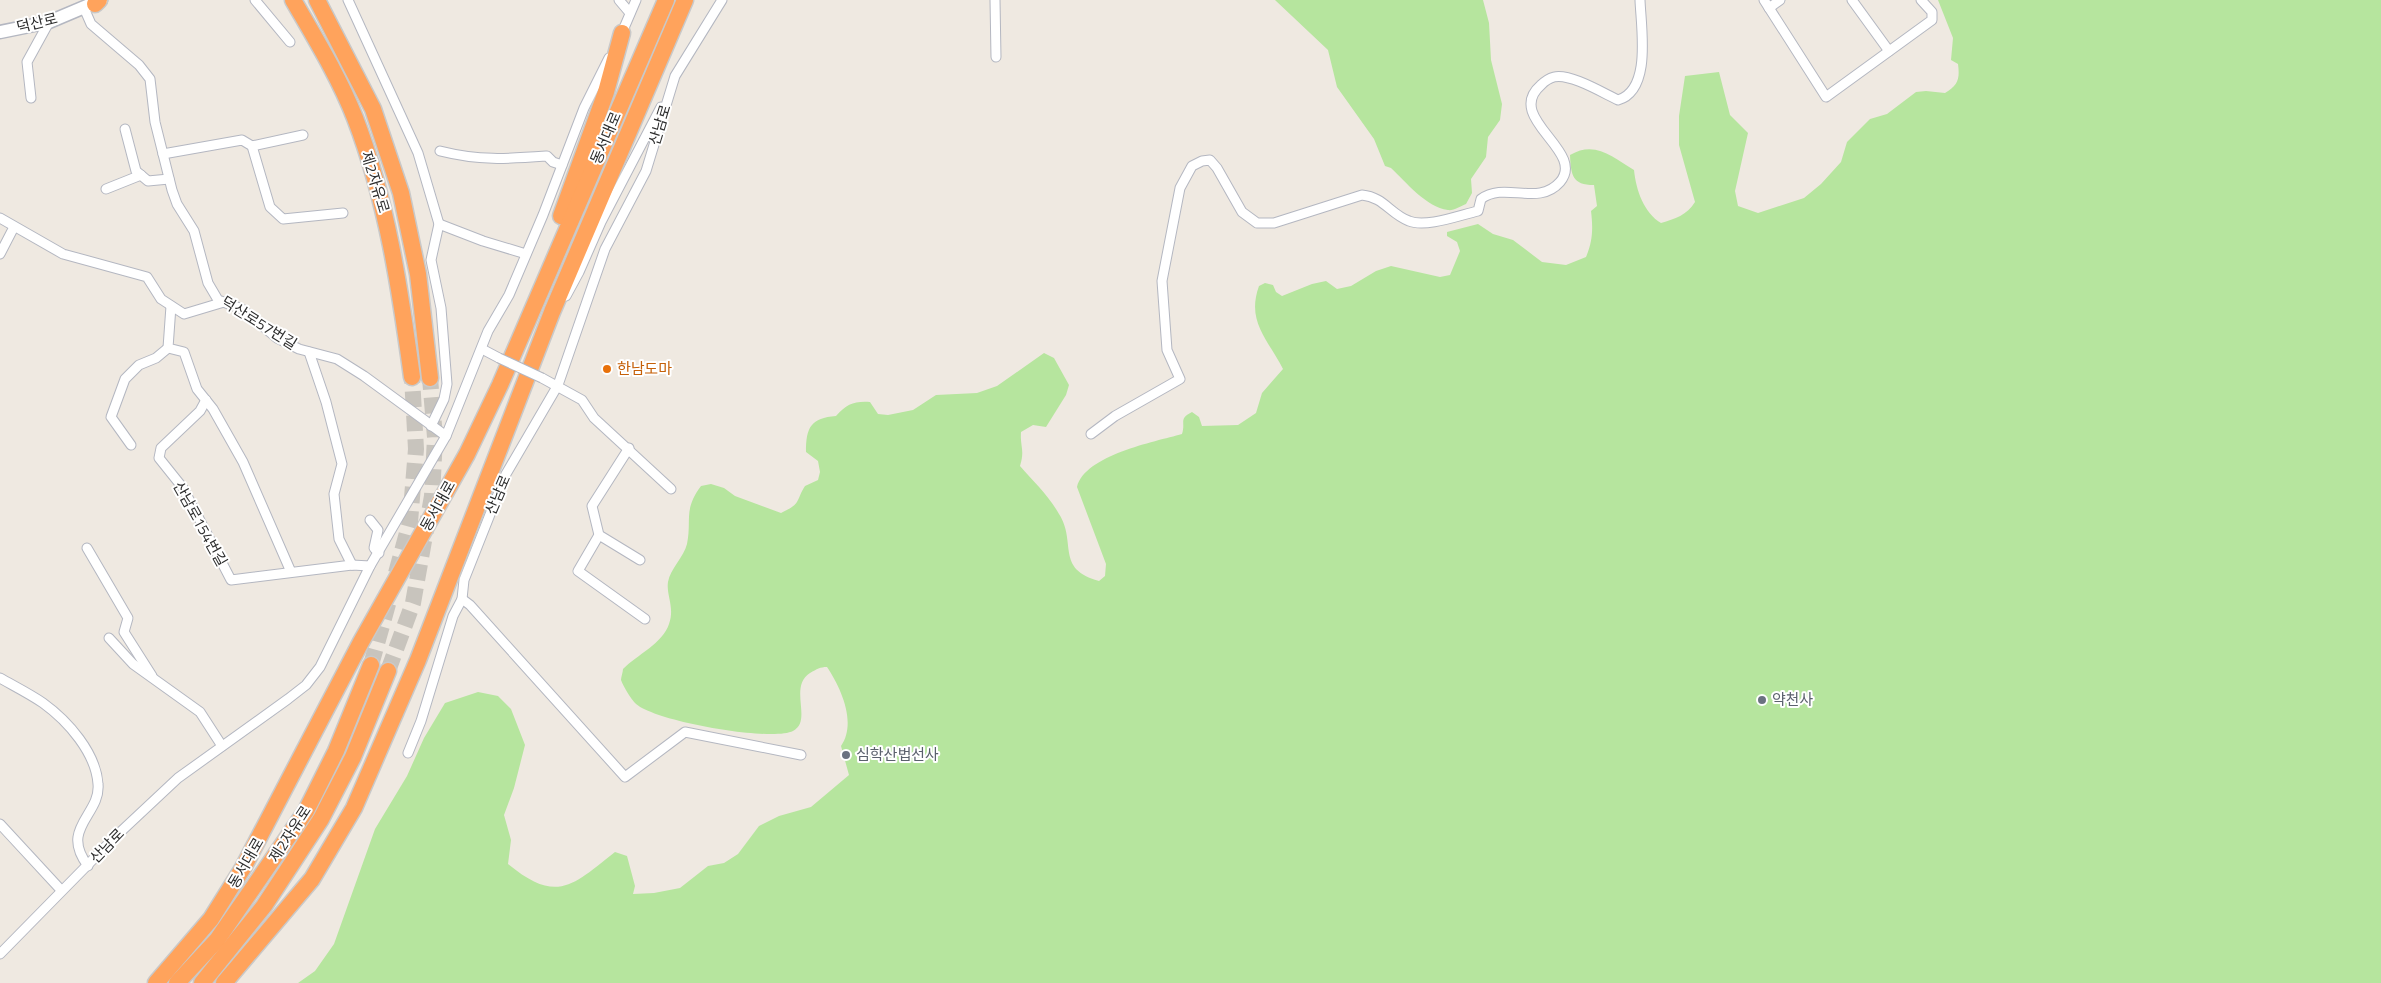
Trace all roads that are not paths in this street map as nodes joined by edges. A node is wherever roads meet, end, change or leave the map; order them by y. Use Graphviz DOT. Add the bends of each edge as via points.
graph roads {
  1 [pos="255,0"];
  2 [pos="293,0"];
  3 [pos="317,0"];
  4 [pos="348,0"];
  5 [pos="620,0"];
  6 [pos="636,0"];
  7 [pos="666,0"];
  8 [pos="685,0"];
  9 [pos="722,0"];
  10 [pos="994,0"];
  11 [pos="1640,0"];
  12 [pos="1780,0"];
  13 [pos="1852,0"];
  14 [pos="1921,0"];
  15 [pos="95,2"];
  16 [pos="1766,4"];
  17 [pos="630,13"];
  18 [pos="49,22"];
  19 [pos="0,32"];
  20 [pos="622,33"];
  21 [pos="290,42"];
  22 [pos="1889,51"];
  23 [pos="996,57"];
  24 [pos="675,76"];
  25 [pos="31,98"];
  26 [pos="124,129"];
  27 [pos="303,134"];
  28 [pos="252,146"];
  29 [pos="440,151"];
  30 [pos="163,154"];
  31 [pos="562,165"];
  32 [pos="141,175"];
  33 [pos="169,179"];
  34 [pos="106,189"];
  35 [pos="343,213"];
  36 [pos="0,218"];
  37 [pos="439,224"];
  38 [pos="14,227"];
  39 [pos="0,254"];
  40 [pos="526,254"];
  41 [pos="224,302"];
  42 [pos="172,306"];
  43 [pos="538,347"];
  44 [pos="168,348"];
  45 [pos="482,349"];
  46 [pos="515,350"];
  47 [pos="309,352"];
  48 [pos="412,377"];
  49 [pos="430,378"];
  50 [pos="558,385"];
  51 [pos="206,400"];
  52 [pos="431,426"];
  53 [pos="1091,434"];
  54 [pos="446,436"];
  55 [pos="131,445"];
  56 [pos="629,448"];
  57 [pos="671,489"];
  58 [pos="370,520"];
  59 [pos="599,535"];
  60 [pos="87,548"];
  61 [pos="379,553"];
  62 [pos="640,560"];
  63 [pos="352,565"];
  64 [pos="370,566"];
  65 [pos="290,572"];
  66 [pos="462,599"];
  67 [pos="645,619"];
  68 [pos="109,638"];
  69 [pos="371,665"];
  70 [pos="388,671"];
  71 [pos="0,678"];
  72 [pos="156,682"];
  73 [pos="222,746"];
  74 [pos="408,753"];
  75 [pos="801,755"];
  76 [pos="0,824"];
  77 [pos="88,866"];
  78 [pos="62,890"];
  79 [pos="0,954"];
  80 [pos="156,983"];
  81 [pos="178,983"];
  82 [pos="202,983"];
  83 [pos="224,983"];
  1 -- 21 [label="street"];
  2 -- 48 [label="highway, 제2자유로" via="354,117 381,199 398,277"];
  3 -- 49 [label="highway, 제2자유로" via="373,109 401,193 418,274"];
  4 -- 37 [label="street" via="418,153"];
  5 -- 17 [label="street"];
  6 -- 17 [label="street, 산남로"];
  7 -- 46 [label="highway, 동서대로"];
  8 -- 43 [label="highway, 동서대로"];
  9 -- 24 [label="street, 산남로"];
  10 -- 23 [label="street"];
  11 -- 53 [label="street" via="1641,72 1634,91 1618,100 1567,78 1553,77 1532,95 1533,115 1564,164 1561,181 1541,193 1496,192 1481,199 1478,211 1424,223 1410,222 1374,196 1362,195 1274,223 1257,223 1242,212 1210,160 1192,166 1180,188 1162,281 1167,350 1180,379 1115,416"];
  12 -- 16 [label="street"];
  13 -- 22 [label="street"];
  14 -- 22 [label="street" via="1932,12 1932,20"];
  15 -- 18 [label="street, 덕산로"];
  15 -- 30 [label="street, 덕산로57번길" via="91,24 139,64 150,79"];
  16 -- 22 [label="street" via="1826,97"];
  17 -- 20 [label="street, 산남로"];
  18 -- 19 [label="street, 덕산로"];
  18 -- 25 [label="street" via="27,62"];
  20 -- 31 [label="street, 산남로" via="584,108"];
  20 -- 46 [label="highway" via="573,185 523,311"];
  24 -- 43 [label="street" via="600,222 579,272"];
  24 -- 50 [label="street, 산남로" via="646,171 605,249"];
  26 -- 32 [label="street" via="136,170"];
  27 -- 28 [label="street"];
  28 -- 30 [label="street" via="242,140"];
  28 -- 35 [label="street" via="270,207 282,218"];
  29 -- 31 [label="street" via="466,158 496,160 547,156"];
  30 -- 33 [label="street, 덕산로57번길"];
  31 -- 40 [label="street, 산남로"];
  32 -- 33 [label="street" via="148,182"];
  32 -- 34 [label="street"];
  33 -- 41 [label="street, 덕산로57번길" via="177,204 194,231 208,283 218,300"];
  36 -- 38 [label="street"];
  37 -- 40 [label="street"];
  37 -- 52 [label="street" via="431,260 440,308 447,384 444,399"];
  38 -- 39 [label="street"];
  38 -- 42 [label="street" via="63,254 147,277 161,299"];
  40 -- 45 [label="street, 산남로"];
  41 -- 42 [label="street" via="184,314"];
  41 -- 47 [label="street, 덕산로57번길" via="242,309 277,338"];
  42 -- 44 [label="street"];
  43 -- 83 [label="highway, 동서대로" via="418,660 354,808 312,879"];
  44 -- 51 [label="street" via="184,352 198,389"];
  44 -- 55 [label="street" via="156,358 139,365 122,386 111,417"];
  45 -- 50 [label="street, bridge"];
  45 -- 54 [label="street, 산남로"];
  46 -- 80 [label="highway, 동서대로" via="467,454 361,642 244,868 211,919"];
  47 -- 52 [label="street, 덕산로57번길" via="336,359"];
  47 -- 63 [label="street, 덕산로57번길" via="342,464 334,494 339,539"];
  50 -- 56 [label="street" via="582,400 594,418"];
  50 -- 66 [label="street, 산남로" via="506,474 464,580"];
  51 -- 65 [label="street" via="243,462"];
  51 -- 65 [label="street, 산남로154번길" via="200,412 161,448 160,458 183,488 231,580"];
  52 -- 54 [label="street, 덕산로57번길"];
  54 -- 61 [label="street, 산남로"];
  56 -- 57 [label="street"];
  56 -- 59 [label="street" via="592,506"];
  58 -- 61 [label="street" via="378,530 374,548"];
  59 -- 62 [label="street"];
  59 -- 67 [label="street" via="578,571"];
  60 -- 72 [label="street" via="128,618 124,632"];
  61 -- 64 [label="street, 산남로"];
  63 -- 64 [label="street, 산남로154번길"];
  63 -- 65 [label="street, 산남로154번길"];
  64 -- 73 [label="street, 산남로" via="320,667 306,685"];
  66 -- 74 [label="street, 산남로" via="453,616"];
  66 -- 75 [label="street" via="625,776 685,732"];
  68 -- 72 [label="street" via="133,664"];
  69 -- 81 [label="highway, 제2자유로" via="336,751 306,811 217,940"];
  70 -- 82 [label="highway, 제2자유로" via="353,757 321,819 264,906"];
  71 -- 77 [label="street" via="43,703 62,720 81,741 93,763 99,786 95,803 80,826 78,843"];
  72 -- 73 [label="street" via="200,712"];
  73 -- 77 [label="street, 산남로" via="178,778"];
  76 -- 78 [label="street"];
  77 -- 78 [label="street, 산남로"];
  78 -- 79 [label="street, 산남로"];
}
